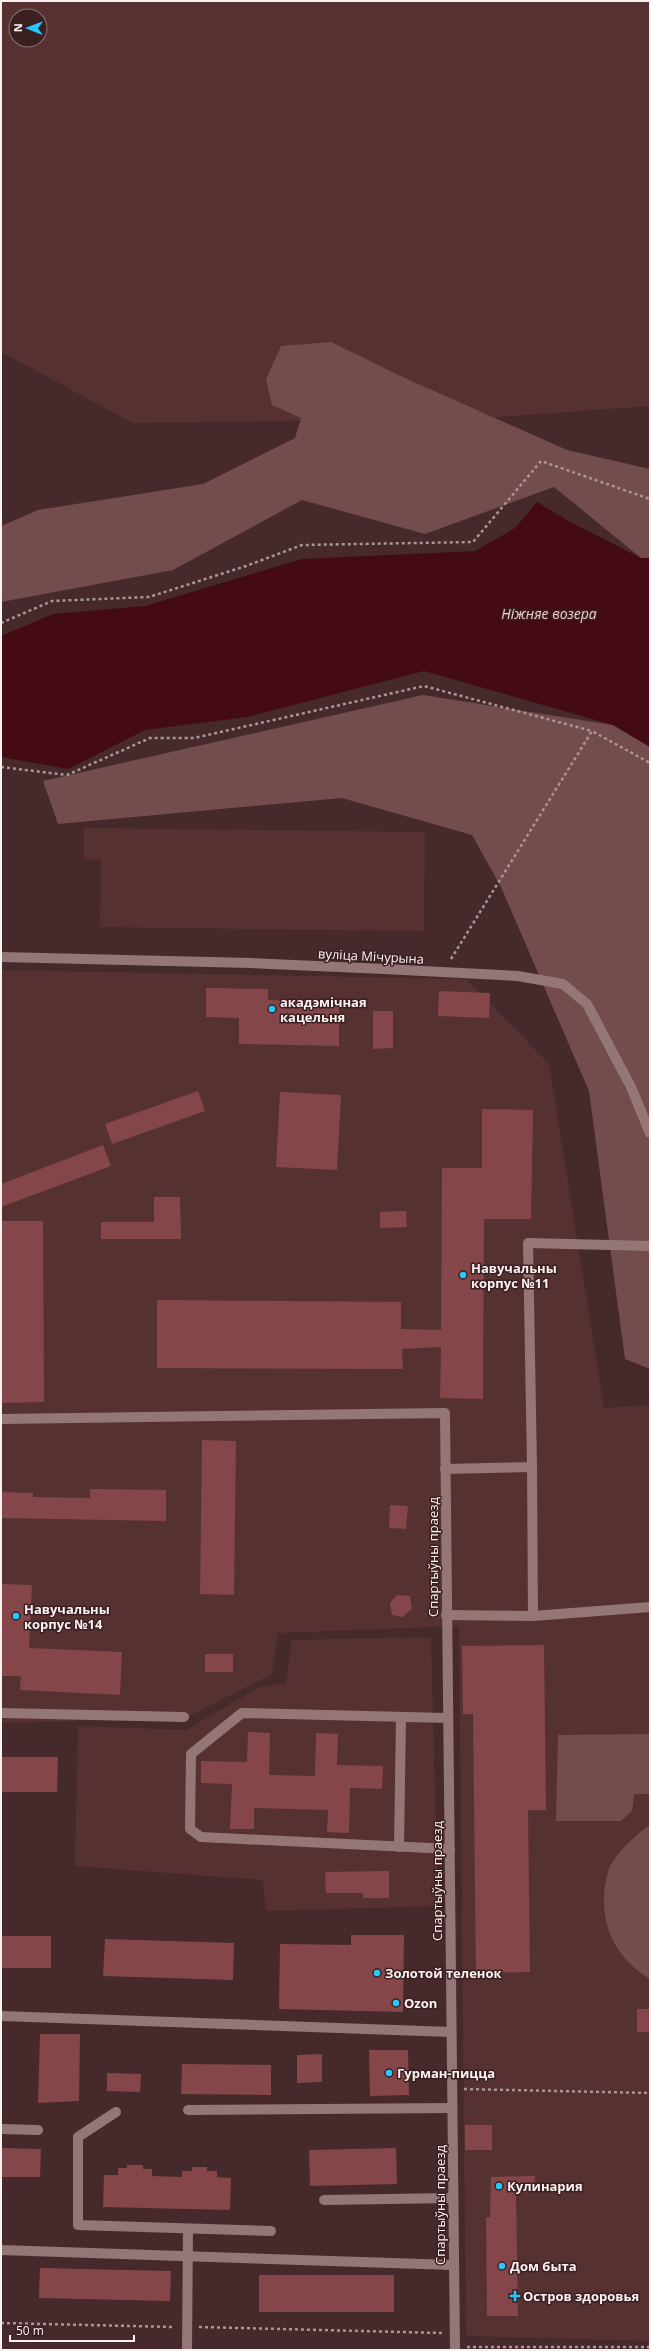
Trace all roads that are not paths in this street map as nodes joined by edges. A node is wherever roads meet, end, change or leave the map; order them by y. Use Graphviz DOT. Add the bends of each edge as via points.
graph roads {
  1 [pos="1,957"];
  2 [pos="650,1133"];
  3 [pos="650,1246"];
  4 [pos="1,1419"];
  5 [pos="532,1467"];
  6 [pos="445,1469"];
  7 [pos="650,1606"];
  8 [pos="446,1616"];
  9 [pos="533,1616"];
  10 [pos="1,1713"];
  11 [pos="184,1717"];
  12 [pos="401,1717"];
  13 [pos="448,1718"];
  14 [pos="399,1847"];
  15 [pos="450,1849"];
  16 [pos="1,2016"];
  17 [pos="451,2032"];
  18 [pos="452,2108"];
  19 [pos="188,2110"];
  20 [pos="116,2112"];
  21 [pos="1,2129"];
  22 [pos="38,2130"];
  23 [pos="452,2198"];
  24 [pos="324,2200"];
  25 [pos="188,2228"];
  26 [pos="271,2231"];
  27 [pos="1,2250"];
  28 [pos="188,2256"];
  29 [pos="453,2265"];
  30 [pos="455,2349"];
  31 [pos="187,2350"];
  1 -- 2 [label="street, вуліца Мічурына" via="251,963 518,976 563,984 587,1004 631,1087"];
  3 -- 5 [label="street" via="528,1243"];
  4 -- 6 [label="street, Спартыўны праезд" via="445,1413"];
  5 -- 6 [label="street"];
  5 -- 9 [label="street"];
  6 -- 8 [label="street, Спартыўны праезд"];
  7 -- 9 [label="street"];
  8 -- 9 [label="street"];
  8 -- 13 [label="street, Спартыўны праезд"];
  10 -- 11 [label="street"];
  12 -- 13 [label="street"];
  12 -- 14 [label="street"];
  12 -- 14 [label="street" via="242,1713 191,1754 190,1828 201,1837"];
  13 -- 15 [label="street, Спартыўны праезд"];
  14 -- 15 [label="street"];
  15 -- 17 [label="street, Спартыўны праезд"];
  16 -- 17 [label="street"];
  17 -- 18 [label="street, Спартыўны праезд"];
  18 -- 19 [label="street"];
  18 -- 23 [label="street, Спартыўны праезд"];
  20 -- 25 [label="street" via="78,2137 78,2225"];
  21 -- 22 [label="street"];
  23 -- 24 [label="street"];
  23 -- 29 [label="street, Спартыўны праезд"];
  25 -- 26 [label="street"];
  25 -- 28 [label="street"];
  27 -- 28 [label="street"];
  28 -- 29 [label="street"];
  28 -- 31 [label="street"];
  29 -- 30 [label="street, Спартыўны праезд"];
}
